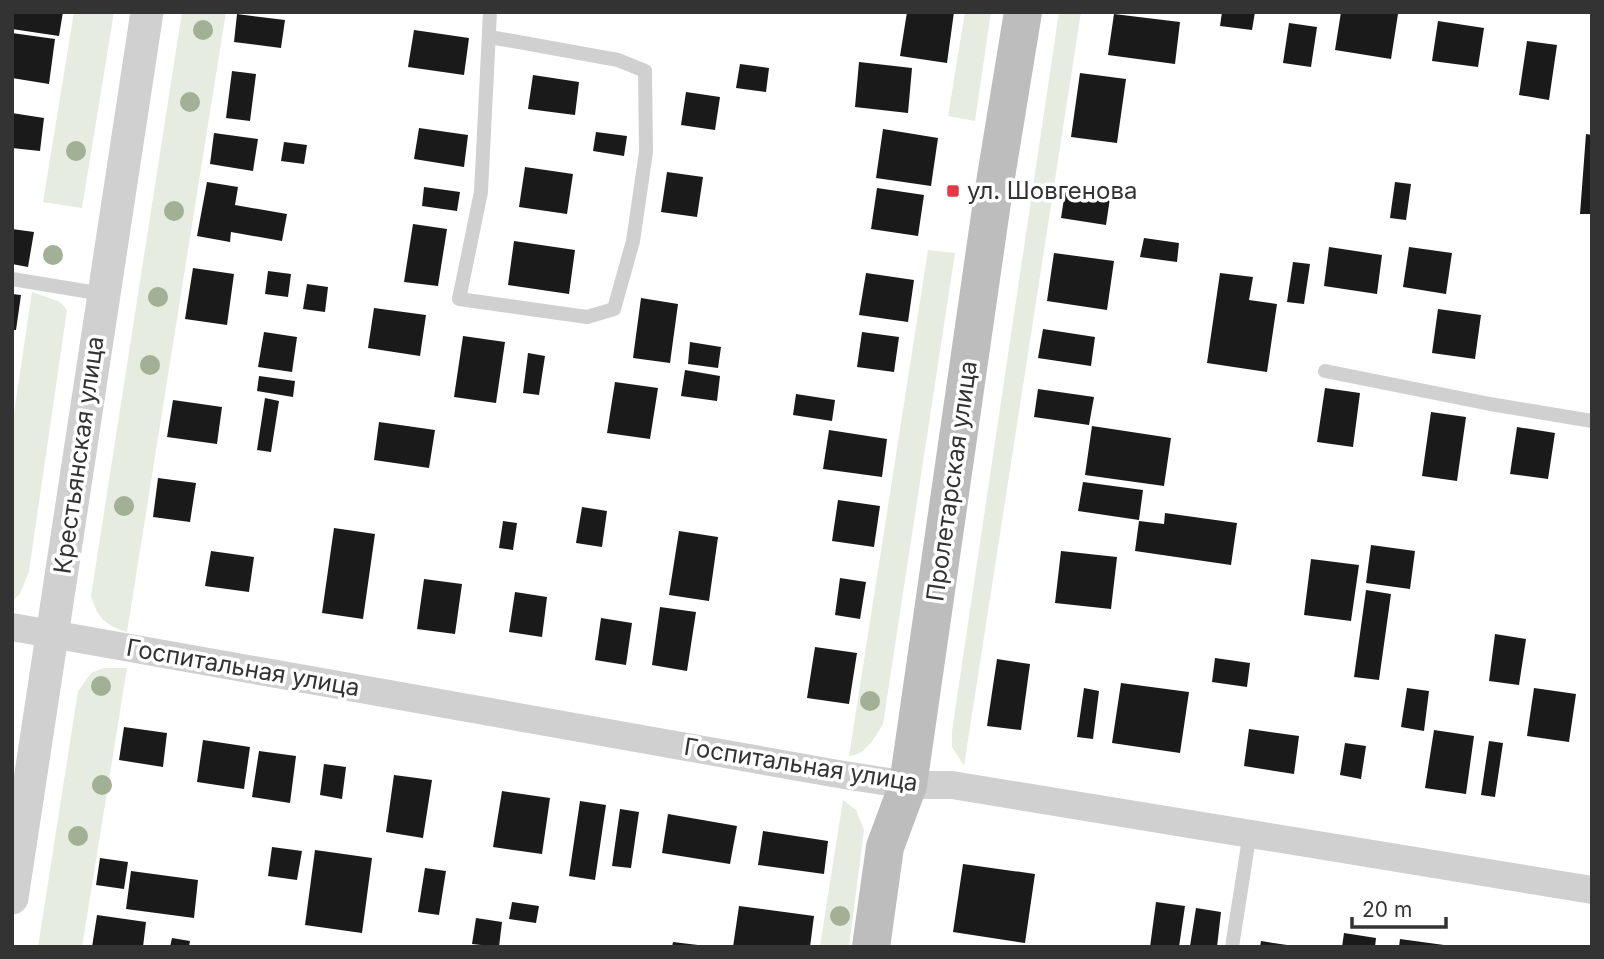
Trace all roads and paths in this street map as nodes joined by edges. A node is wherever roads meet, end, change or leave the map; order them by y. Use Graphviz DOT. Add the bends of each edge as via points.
graph roads {
  1 [pos="148,12"];
  2 [pos="490,12"];
  3 [pos="1023,12"];
  4 [pos="490,37"];
  5 [pos="12,279"];
  6 [pos="103,294"];
  7 [pos="1325,371"];
  8 [pos="1592,421"];
  9 [pos="12,627"];
  10 [pos="53,634"];
  11 [pos="908,785"];
  12 [pos="1250,832"];
  13 [pos="1592,890"];
  14 [pos="12,898"];
  15 [pos="870,947"];
  16 [pos="1232,947"];
  1 -- 6 [label="street, Крестьянская улица"];
  2 -- 4 [label="lane"];
  3 -- 11 [label="main road, Пролетарская улица"];
  4 -- 4 [label="lane" via="618,60 645,71 646,152 633,241 614,309 587,317 459,299 481,192"];
  5 -- 6 [label="lane"];
  6 -- 10 [label="street, Крестьянская улица"];
  7 -- 8 [label="lane"];
  9 -- 10 [label="street, Госпитальная улица"];
  10 -- 11 [label="street, Госпитальная улица"];
  10 -- 14 [label="street, Крестьянская улица"];
  11 -- 12 [label="street, Госпитальная улица" via="951,785"];
  11 -- 15 [label="main road, Пролетарская улица" via="885,847"];
  12 -- 13 [label="street, Госпитальная улица"];
  12 -- 16 [label="lane"];
}
